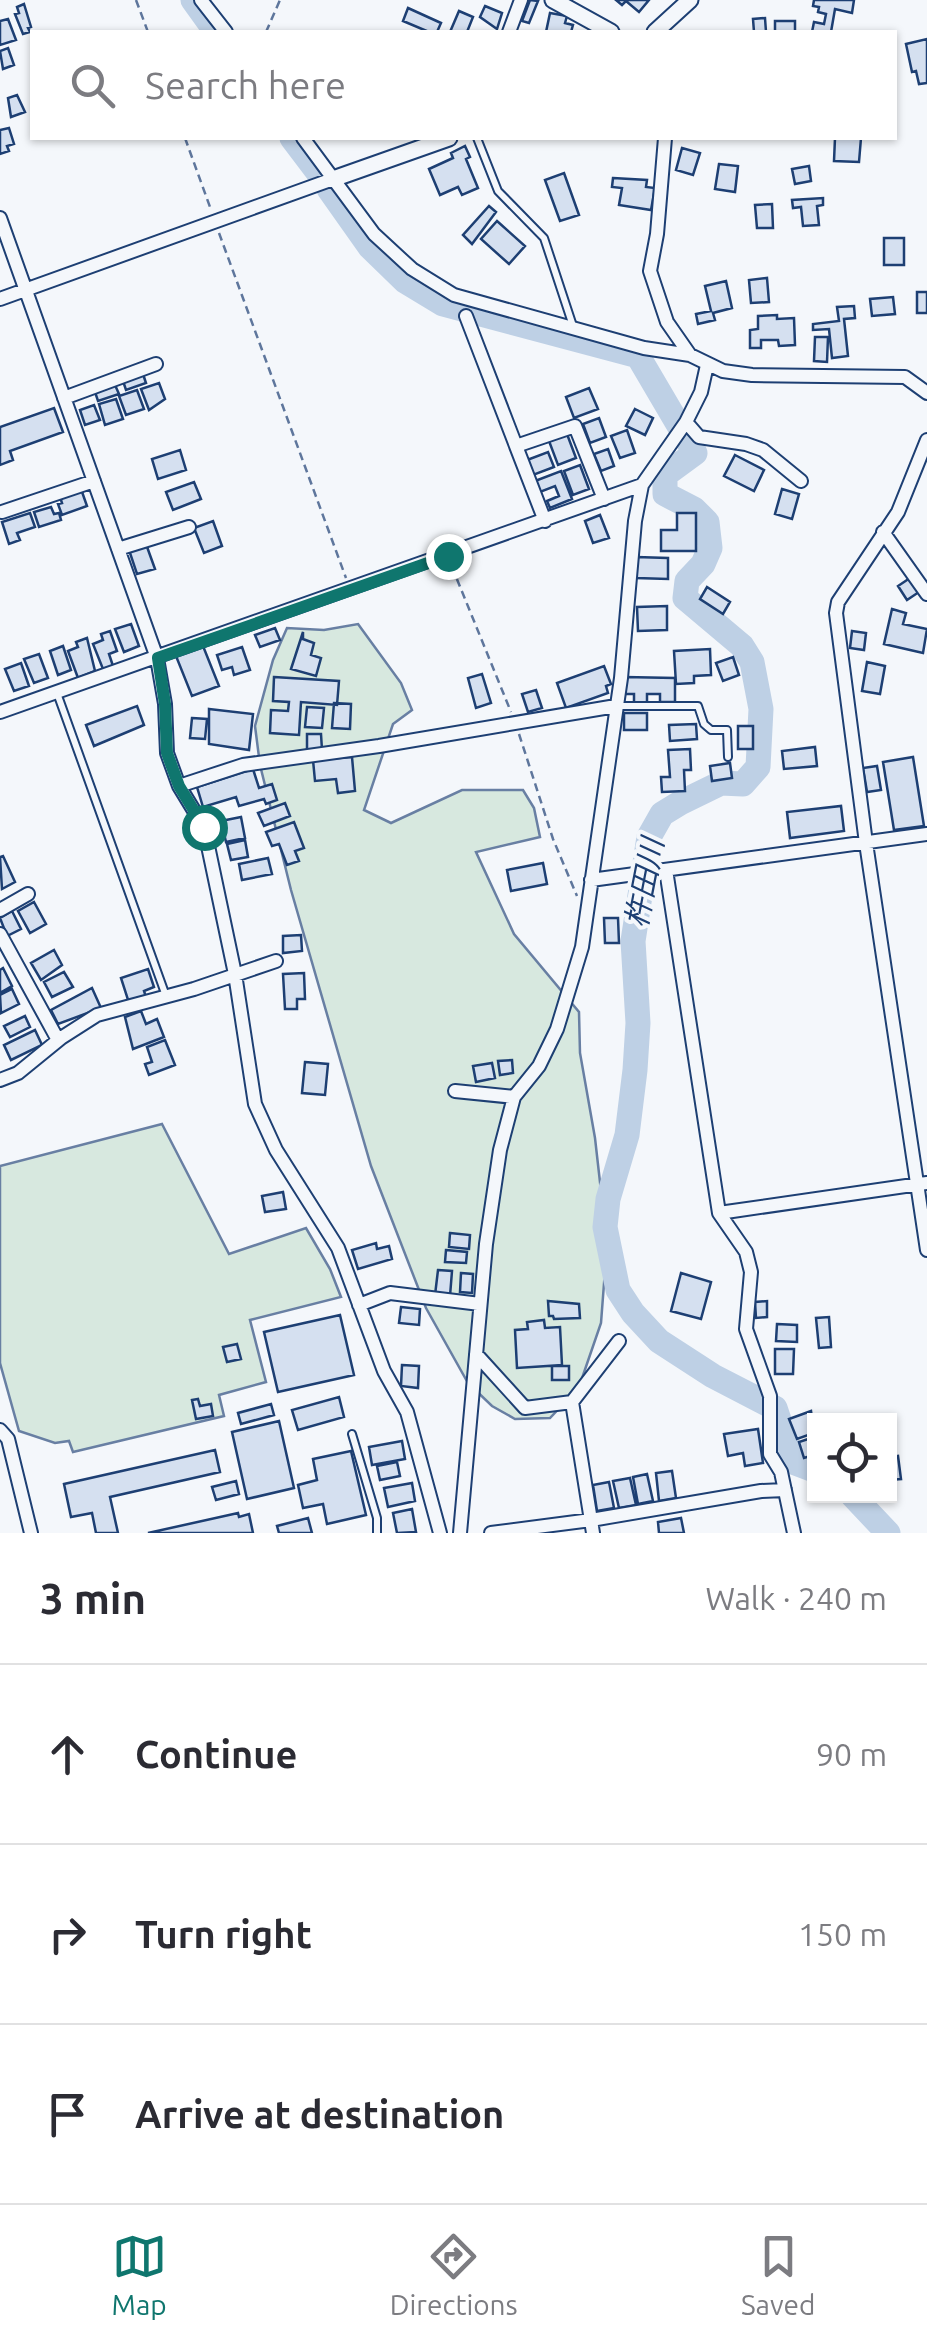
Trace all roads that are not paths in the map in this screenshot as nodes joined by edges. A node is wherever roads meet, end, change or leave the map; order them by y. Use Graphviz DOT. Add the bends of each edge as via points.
graph roads {
  1 [pos="201,0"];
  2 [pos="520,0"];
  3 [pos="553,0"];
  4 [pos="690,0"];
  5 [pos="224,30"];
  6 [pos="510,30"];
  7 [pos="607,30"];
  8 [pos="657,30"];
  9 [pos="304,140"];
  10 [pos="443,140"];
  11 [pos="478,140"];
  12 [pos="664,140"];
  13 [pos="333,179"];
  14 [pos="0,218"];
  15 [pos="26,290"];
  16 [pos="0,299"];
  17 [pos="466,316"];
  18 [pos="574,329"];
  19 [pos="690,354"];
  20 [pos="156,364"];
  21 [pos="707,365"];
  22 [pos="927,393"];
  23 [pos="64,398"];
  24 [pos="683,427"];
  25 [pos="927,440"];
  26 [pos="516,446"];
  27 [pos="94,481"];
  28 [pos="801,481"];
  29 [pos="642,485"];
  30 [pos="604,499"];
  31 [pos="2,512"];
  32 [pos="545,520"];
  33 [pos="189,527"];
  34 [pos="883,532"];
  35 [pos="118,549"];
  36 [pos="927,594"];
  37 [pos="158,658"];
  38 [pos="57,692"];
  39 [pos="616,706"];
  40 [pos="0,712"];
  41 [pos="728,757"];
  42 [pos="179,786"];
  43 [pos="927,834"];
  44 [pos="866,843"];
  45 [pos="666,870"];
  46 [pos="592,880"];
  47 [pos="28,894"];
  48 [pos="0,910"];
  49 [pos="0,934"];
  50 [pos="276,962"];
  51 [pos="235,974"];
  52 [pos="166,996"];
  53 [pos="58,1040"];
  54 [pos="0,1080"];
  55 [pos="455,1091"];
  56 [pos="514,1097"];
  57 [pos="922,1184"];
  58 [pos="719,1213"];
  59 [pos="927,1250"];
  60 [pos="480,1304"];
  61 [pos="359,1305"];
  62 [pos="619,1341"];
  63 [pos="476,1354"];
  64 [pos="572,1402"];
  65 [pos="0,1430"];
  66 [pos="352,1434"];
  67 [pos="784,1490"];
  68 [pos="592,1527"];
  69 [pos="32,1533"];
  70 [pos="378,1533"];
  71 [pos="440,1533"];
  72 [pos="460,1533"];
  73 [pos="491,1533"];
  74 [pos="794,1533"];
  1 -- 5 [label="street"];
  2 -- 6 [label="street"];
  3 -- 7 [label="street"];
  4 -- 8 [label="street"];
  9 -- 13 [label="street"];
  10 -- 13 [label="street"];
  11 -- 18 [label="lane" via="498,191 544,238"];
  12 -- 19 [label="street" via="650,271 667,322"];
  13 -- 15 [label="street"];
  13 -- 18 [label="street" via="374,234 412,269 454,294"];
  14 -- 15 [label="street"];
  15 -- 16 [label="street"];
  15 -- 23 [label="street"];
  17 -- 26 [label="street"];
  18 -- 19 [label="street"];
  19 -- 21 [label="street"];
  20 -- 23 [label="street"];
  21 -- 22 [label="street" via="752,375 905,377"];
  21 -- 24 [label="street"];
  23 -- 27 [label="street"];
  24 -- 28 [label="street" via="699,437 763,450"];
  24 -- 29 [label="street"];
  25 -- 34 [label="street"];
  26 -- 30 [label="street" via="576,426"];
  26 -- 32 [label="street"];
  27 -- 31 [label="street"];
  27 -- 35 [label="street"];
  29 -- 30 [label="street"];
  29 -- 39 [label="street"];
  30 -- 32 [label="street"];
  32 -- 37 [label="street"];
  33 -- 35 [label="street"];
  34 -- 36 [label="street"];
  34 -- 44 [label="street" via="836,613"];
  35 -- 37 [label="street"];
  37 -- 38 [label="street"];
  37 -- 42 [label="street" via="167,753"];
  38 -- 40 [label="street"];
  38 -- 52 [label="lane"];
  39 -- 41 [label="lane" via="698,706 711,730 727,730"];
  39 -- 42 [label="street" via="243,765"];
  39 -- 46 [label="street"];
  42 -- 51 [label="street" via="204,827"];
  43 -- 44 [label="street"];
  44 -- 45 [label="street"];
  44 -- 57 [label="street"];
  45 -- 46 [label="street"];
  45 -- 58 [label="street"];
  46 -- 56 [label="street" via="582,947 557,1030"];
  47 -- 48 [label="street"];
  49 -- 53 [label="street"];
  50 -- 51 [label="street"];
  51 -- 52 [label="street"];
  51 -- 61 [label="street" via="255,1104 338,1248"];
  52 -- 53 [label="street" via="97,1015"];
  53 -- 54 [label="street"];
  55 -- 56 [label="street"];
  56 -- 60 [label="street" via="500,1150"];
  57 -- 58 [label="street"];
  57 -- 59 [label="street"];
  58 -- 67 [label="street" via="746,1252 751,1272 746,1329 768,1406 770,1454"];
  60 -- 61 [label="street" via="390,1293"];
  60 -- 63 [label="street"];
  61 -- 71 [label="street" via="407,1412"];
  62 -- 64 [label="street"];
  63 -- 64 [label="street" via="526,1408"];
  63 -- 72 [label="street"];
  64 -- 68 [label="street"];
  65 -- 69 [label="street"];
  66 -- 70 [label="lane"];
  67 -- 68 [label="street"];
  67 -- 74 [label="street"];
  68 -- 73 [label="street"];
}
